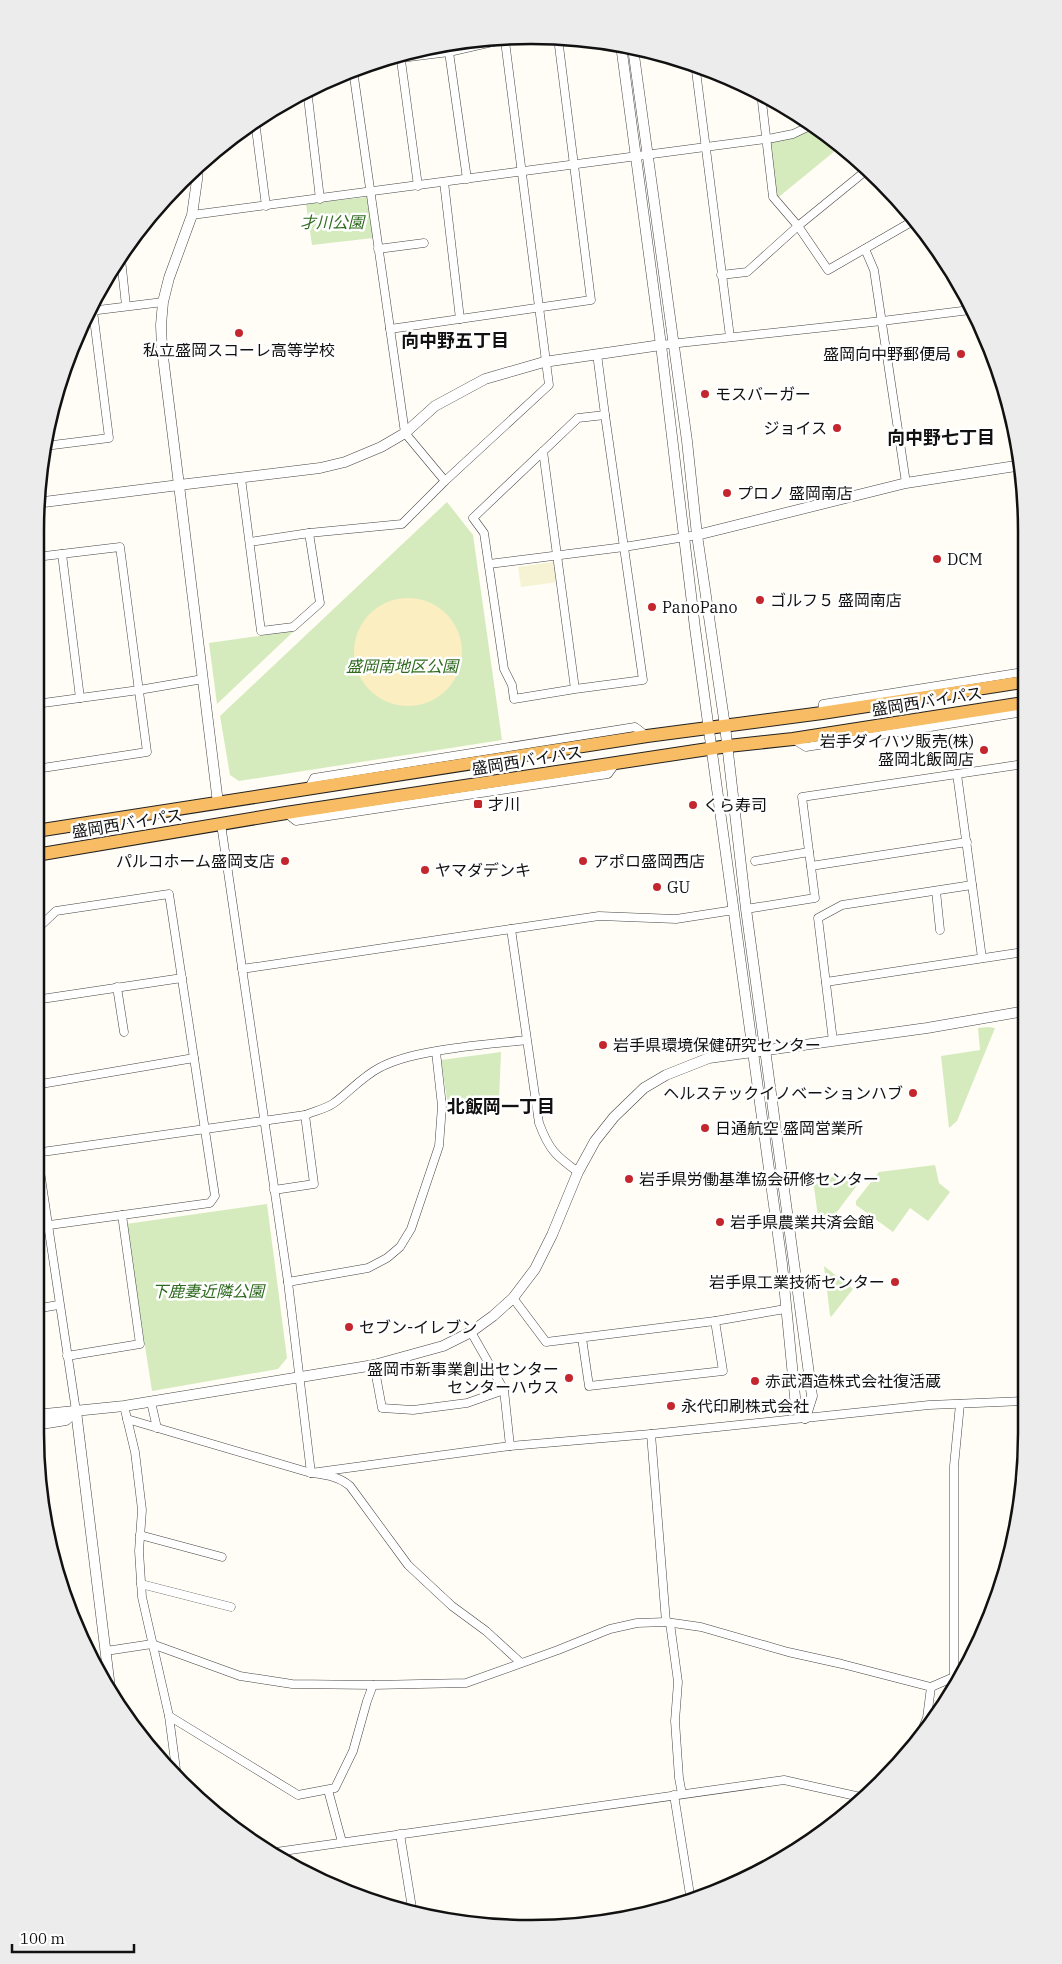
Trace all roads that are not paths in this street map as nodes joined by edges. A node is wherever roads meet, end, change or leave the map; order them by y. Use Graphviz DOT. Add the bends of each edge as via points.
graph roads {
  1 [pos="506,45"];
  2 [pos="559,45"];
  3 [pos="468,48"];
  4 [pos="449,52"];
  5 [pos="622,52"];
  6 [pos="435,53"];
  7 [pos="634,55"];
  8 [pos="402,61"];
  9 [pos="695,73"];
  10 [pos="354,78"];
  11 [pos="308,98"];
  12 [pos="762,102"];
  13 [pos="805,128"];
  14 [pos="256,129"];
  15 [pos="766,139"];
  16 [pos="705,147"];
  17 [pos="647,154"];
  18 [pos="635,156"];
  19 [pos="574,164"];
  20 [pos="522,172"];
  21 [pos="862,174"];
  22 [pos="197,176"];
  23 [pos="467,179"];
  24 [pos="444,182"];
  25 [pos="418,186"];
  26 [pos="370,192"];
  27 [pos="320,199"];
  28 [pos="266,206"];
  29 [pos="192,214"];
  30 [pos="909,223"];
  31 [pos="798,226"];
  32 [pos="424,243"];
  33 [pos="378,249"];
  34 [pos="865,249"];
  35 [pos="122,267"];
  36 [pos="721,275"];
  37 [pos="163,302"];
  38 [pos="126,306"];
  39 [pos="539,307"];
  40 [pos="96,310"];
  41 [pos="966,311"];
  42 [pos="93,318"];
  43 [pos="460,319"];
  44 [pos="882,322"];
  45 [pos="390,329"];
  46 [pos="730,337"];
  47 [pos="674,344"];
  48 [pos="661,345"];
  49 [pos="597,354"];
  50 [pos="544,362"];
  51 [pos="605,415"];
  52 [pos="405,433"];
  53 [pos="51,445"];
  54 [pos="543,451"];
  55 [pos="1014,466"];
  56 [pos="241,478"];
  57 [pos="445,481"];
  58 [pos="906,483"];
  59 [pos="178,485"];
  60 [pos="45,502"];
  61 [pos="309,533"];
  62 [pos="697,535"];
  63 [pos="685,538"];
  64 [pos="250,542"];
  65 [pos="624,547"];
  66 [pos="62,554"];
  67 [pos="44,556"];
  68 [pos="558,556"];
  69 [pos="489,564"];
  70 [pos="1018,673"];
  71 [pos="203,679"];
  72 [pos="1018,683"];
  73 [pos="575,689"];
  74 [pos="139,690"];
  75 [pos="80,698"];
  76 [pos="44,703"];
  77 [pos="1018,703"];
  78 [pos="822,713"];
  79 [pos="1018,713"];
  80 [pos="725,726"];
  81 [pos="709,728"];
  82 [pos="793,739"];
  83 [pos="728,746"];
  84 [pos="712,748"];
  85 [pos="1018,765"];
  86 [pos="44,768"];
  87 [pos="957,774"];
  88 [pos="218,803"];
  89 [pos="221,824"];
  90 [pos="44,830"];
  91 [pos="966,842"];
  92 [pos="809,852"];
  93 [pos="44,854"];
  94 [pos="755,861"];
  95 [pos="811,866"];
  96 [pos="972,885"];
  97 [pos="936,891"];
  98 [pos="746,909"];
  99 [pos="734,910"];
  100 [pos="44,922"];
  101 [pos="511,929"];
  102 [pos="940,930"];
  103 [pos="1018,953"];
  104 [pos="982,958"];
  105 [pos="242,969"];
  106 [pos="182,978"];
  107 [pos="826,982"];
  108 [pos="117,987"];
  109 [pos="44,999"];
  110 [pos="1018,1012"];
  111 [pos="124,1032"];
  112 [pos="526,1040"];
  113 [pos="833,1042"];
  114 [pos="766,1051"];
  115 [pos="436,1052"];
  116 [pos="752,1052"];
  117 [pos="194,1058"];
  118 [pos="44,1083"];
  119 [pos="305,1115"];
  120 [pos="264,1122"];
  121 [pos="205,1130"];
  122 [pos="44,1152"];
  123 [pos="578,1172"];
  124 [pos="274,1190"];
  125 [pos="44,1198"];
  126 [pos="122,1215"];
  127 [pos="44,1226"];
  128 [pos="49,1226"];
  129 [pos="288,1282"];
  130 [pos="513,1298"];
  131 [pos="58,1305"];
  132 [pos="44,1307"];
  133 [pos="785,1309"];
  134 [pos="715,1320"];
  135 [pos="471,1332"];
  136 [pos="582,1338"];
  137 [pos="67,1356"];
  138 [pos="374,1365"];
  139 [pos="299,1378"];
  140 [pos="504,1390"];
  141 [pos="1018,1401"];
  142 [pos="151,1402"];
  143 [pos="960,1404"];
  144 [pos="124,1406"];
  145 [pos="76,1411"];
  146 [pos="44,1414"];
  147 [pos="805,1418"];
  148 [pos="127,1419"];
  149 [pos="44,1424"];
  150 [pos="157,1428"];
  151 [pos="651,1434"];
  152 [pos="510,1446"];
  153 [pos="311,1474"];
  154 [pos="140,1535"];
  155 [pos="222,1557"];
  156 [pos="141,1584"];
  157 [pos="231,1607"];
  158 [pos="668,1623"];
  159 [pos="152,1644"];
  160 [pos="106,1651"];
  161 [pos="520,1662"];
  162 [pos="958,1668"];
  163 [pos="109,1677"];
  164 [pos="951,1680"];
  165 [pos="373,1686"];
  166 [pos="931,1687"];
  167 [pos="169,1716"];
  168 [pos="927,1717"];
  169 [pos="175,1765"];
  170 [pos="328,1790"];
  171 [pos="678,1795"];
  172 [pos="856,1796"];
  173 [pos="400,1834"];
  174 [pos="342,1842"];
  175 [pos="280,1851"];
  176 [pos="690,1893"];
  177 [pos="412,1905"];
  1 -- 20 [label="street"];
  2 -- 19 [label="street"];
  3 -- 4 [label="street"];
  4 -- 6 [label="street"];
  4 -- 23 [label="street"];
  5 -- 18 [label="street"];
  7 -- 17 [label="street"];
  8 -- 25 [label="street"];
  9 -- 16 [label="street"];
  10 -- 26 [label="street"];
  11 -- 27 [label="street"];
  12 -- 15 [label="street"];
  13 -- 15 [label="street"];
  14 -- 28 [label="street"];
  15 -- 16 [label="street"];
  15 -- 31 [label="street" via="773,197"];
  16 -- 17 [label="street"];
  16 -- 36 [label="street"];
  17 -- 18 [label="street"];
  17 -- 47 [label="street"];
  18 -- 19 [label="street"];
  18 -- 48 [label="street"];
  19 -- 20 [label="street"];
  19 -- 39 [label="street" via="591,300"];
  20 -- 23 [label="street"];
  20 -- 39 [label="street"];
  21 -- 31 [label="street"];
  22 -- 29 [label="street"];
  23 -- 24 [label="street"];
  24 -- 25 [label="street"];
  24 -- 43 [label="street"];
  25 -- 26 [label="street"];
  26 -- 27 [label="street"];
  26 -- 33 [label="street"];
  27 -- 28 [label="street"];
  28 -- 29 [label="street"];
  29 -- 37 [label="street"];
  30 -- 34 [label="street"];
  31 -- 34 [label="street" via="828,270"];
  31 -- 36 [label="street" via="747,272"];
  32 -- 33 [label="street"];
  33 -- 45 [label="street"];
  34 -- 44 [label="street" via="874,270"];
  35 -- 38 [label="street"];
  36 -- 46 [label="street"];
  37 -- 38 [label="street"];
  37 -- 59 [label="street" via="162,349"];
  38 -- 40 [label="street"];
  39 -- 43 [label="street"];
  39 -- 50 [label="street"];
  41 -- 44 [label="street"];
  42 -- 53 [label="street" via="109,438"];
  43 -- 45 [label="street"];
  44 -- 46 [label="street"];
  44 -- 58 [label="street"];
  45 -- 52 [label="street"];
  46 -- 47 [label="street"];
  47 -- 48 [label="street"];
  47 -- 62 [label="street"];
  48 -- 49 [label="street"];
  48 -- 63 [label="street"];
  49 -- 50 [label="street"];
  49 -- 51 [label="street"];
  50 -- 52 [label="street" via="485,379 435,406"];
  50 -- 57 [label="street" via="548,385"];
  51 -- 54 [label="street" via="578,418"];
  51 -- 65 [label="street"];
  52 -- 56 [label="street" via="346,462"];
  52 -- 57 [label="street"];
  54 -- 68 [label="street"];
  54 -- 69 [label="street" via="473,518 484,533"];
  55 -- 58 [label="street"];
  56 -- 59 [label="street"];
  56 -- 64 [label="street"];
  57 -- 61 [label="street" via="402,524"];
  58 -- 62 [label="street"];
  59 -- 60 [label="street"];
  59 -- 71 [label="street"];
  61 -- 64 [label="street"];
  61 -- 64 [label="street" via="320,602 293,627 260,631"];
  62 -- 63 [label="street"];
  62 -- 80 [label="street"];
  63 -- 65 [label="street"];
  63 -- 81 [label="street"];
  65 -- 68 [label="street"];
  65 -- 73 [label="street" via="643,680"];
  66 -- 67 [label="street"];
  66 -- 74 [label="street" via="120,546"];
  66 -- 75 [label="street"];
  68 -- 69 [label="street"];
  68 -- 73 [label="street"];
  69 -- 73 [label="street" via="504,669 512,685 514,699"];
  70 -- 78 [label="street" via="823,704"];
  71 -- 74 [label="street"];
  71 -- 88 [label="street"];
  72 -- 78 [label="highway, 盛岡西バイパス"];
  74 -- 75 [label="street"];
  74 -- 86 [label="street" via="147,752"];
  75 -- 76 [label="street"];
  77 -- 82 [label="highway, 盛岡西バイパス"];
  78 -- 80 [label="highway, 盛岡西バイパス"];
  79 -- 82 [label="street" via="806,747"];
  80 -- 81 [label="highway, 盛岡西バイパス"];
  80 -- 83 [label="street"];
  81 -- 84 [label="street"];
  81 -- 88 [label="highway, 盛岡西バイパス"];
  82 -- 83 [label="highway, 盛岡西バイパス"];
  83 -- 84 [label="highway, 盛岡西バイパス"];
  83 -- 98 [label="street"];
  84 -- 89 [label="highway, 盛岡西バイパス"];
  84 -- 99 [label="street"];
  85 -- 87 [label="street"];
  87 -- 91 [label="street"];
  87 -- 92 [label="street" via="802,797"];
  88 -- 90 [label="highway, 盛岡西バイパス"];
  89 -- 93 [label="highway, 盛岡西バイパス"];
  89 -- 105 [label="street"];
  91 -- 95 [label="street"];
  91 -- 96 [label="street"];
  92 -- 94 [label="street"];
  92 -- 95 [label="street"];
  95 -- 98 [label="street" via="815,898"];
  96 -- 97 [label="street"];
  96 -- 104 [label="street"];
  97 -- 102 [label="street"];
  97 -- 107 [label="street" via="842,905 818,918"];
  98 -- 114 [label="street"];
  99 -- 101 [label="street" via="676,919 599,916"];
  99 -- 116 [label="street"];
  100 -- 106 [label="street" via="56,911 169,894"];
  101 -- 105 [label="street"];
  101 -- 112 [label="street"];
  103 -- 104 [label="street"];
  104 -- 107 [label="street"];
  105 -- 120 [label="street"];
  106 -- 108 [label="street"];
  106 -- 117 [label="street"];
  107 -- 113 [label="street"];
  108 -- 109 [label="street"];
  108 -- 111 [label="street"];
  110 -- 113 [label="street"];
  112 -- 115 [label="street"];
  112 -- 123 [label="street" via="539,1123 557,1157"];
  113 -- 114 [label="street"];
  114 -- 116 [label="street"];
  114 -- 147 [label="street" via="812,1396"];
  115 -- 119 [label="street" via="408,1057 380,1068 332,1104"];
  115 -- 129 [label="street" via="442,1106 439,1146 411,1228 403,1241 388,1258 368,1268"];
  116 -- 123 [label="street" via="709,1058 666,1075 644,1088 595,1141"];
  116 -- 133 [label="street" via="782,1264"];
  117 -- 118 [label="street"];
  117 -- 121 [label="street"];
  119 -- 120 [label="street"];
  119 -- 124 [label="street" via="314,1184"];
  120 -- 121 [label="street"];
  120 -- 124 [label="street"];
  121 -- 122 [label="street"];
  121 -- 126 [label="street" via="215,1196 210,1203"];
  123 -- 130 [label="street" via="535,1269"];
  124 -- 129 [label="street"];
  125 -- 128 [label="street"];
  126 -- 128 [label="street"];
  126 -- 137 [label="street" via="140,1344"];
  127 -- 128 [label="street"];
  128 -- 131 [label="street"];
  129 -- 139 [label="street"];
  130 -- 135 [label="street"];
  130 -- 136 [label="street" via="546,1342"];
  131 -- 132 [label="street"];
  131 -- 137 [label="street"];
  133 -- 134 [label="street"];
  133 -- 147 [label="street" via="796,1407"];
  134 -- 136 [label="street"];
  134 -- 136 [label="street" via="723,1370 589,1386"];
  135 -- 138 [label="street" via="443,1346"];
  135 -- 140 [label="street"];
  137 -- 145 [label="street"];
  138 -- 139 [label="street"];
  138 -- 140 [label="street" via="382,1408 413,1410 467,1404"];
  139 -- 142 [label="street"];
  139 -- 153 [label="street"];
  140 -- 152 [label="street"];
  141 -- 143 [label="street"];
  142 -- 144 [label="street"];
  142 -- 150 [label="street"];
  143 -- 147 [label="street"];
  143 -- 162 [label="street" via="954,1466"];
  144 -- 145 [label="street"];
  144 -- 148 [label="street"];
  145 -- 146 [label="street"];
  145 -- 149 [label="street" via="66,1420"];
  145 -- 160 [label="street"];
  147 -- 151 [label="street"];
  148 -- 150 [label="street"];
  148 -- 154 [label="street" via="135,1452 142,1510"];
  150 -- 153 [label="street"];
  151 -- 152 [label="street"];
  151 -- 158 [label="street"];
  152 -- 153 [label="street"];
  153 -- 161 [label="street" via="342,1479 350,1486 408,1564 452,1606"];
  154 -- 155 [label="street"];
  154 -- 156 [label="street"];
  156 -- 157 [label="street"];
  156 -- 159 [label="street"];
  158 -- 161 [label="street" via="637,1623 610,1628"];
  158 -- 166 [label="street" via="701,1627"];
  158 -- 171 [label="street" via="678,1682"];
  159 -- 160 [label="street"];
  159 -- 165 [label="street" via="240,1676 292,1684"];
  159 -- 167 [label="street"];
  160 -- 163 [label="street"];
  161 -- 165 [label="street" via="466,1683"];
  164 -- 166 [label="street"];
  165 -- 170 [label="street" via="353,1751 335,1788"];
  166 -- 168 [label="street"];
  167 -- 169 [label="street"];
  167 -- 170 [label="street" via="298,1795"];
  170 -- 174 [label="street"];
  171 -- 172 [label="street" via="784,1780"];
  171 -- 173 [label="street"];
  171 -- 176 [label="street"];
  173 -- 174 [label="street"];
  173 -- 177 [label="street"];
  174 -- 175 [label="street"];
}
